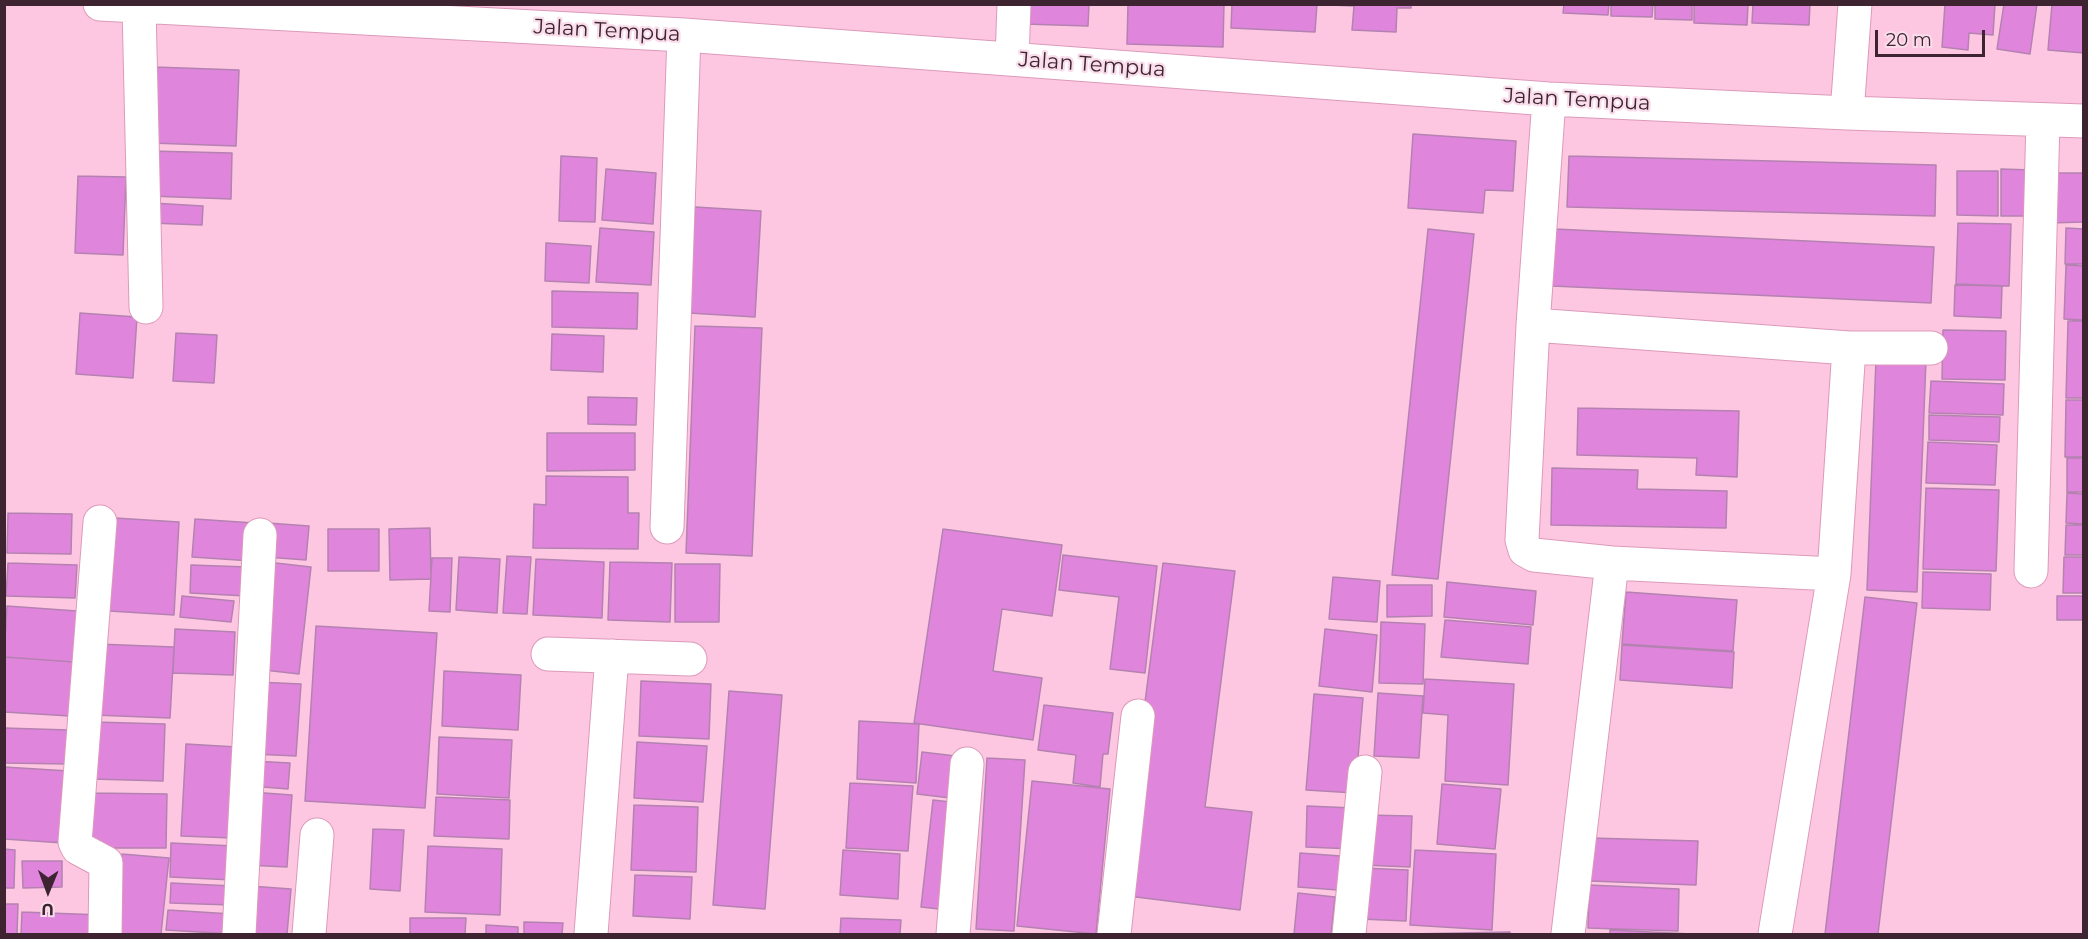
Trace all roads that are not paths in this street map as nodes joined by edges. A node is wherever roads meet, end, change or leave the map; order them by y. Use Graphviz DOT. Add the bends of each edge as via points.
graph roads {
  1 [pos="100,4"];
  2 [pos="1014,4"];
  3 [pos="1855,4"];
  4 [pos="139,7"];
  5 [pos="684,35"];
  6 [pos="1012,59"];
  7 [pos="1549,99"];
  8 [pos="1847,113"];
  9 [pos="2043,120"];
  10 [pos="2084,121"];
  11 [pos="147,307"];
  12 [pos="1533,325"];
  13 [pos="1849,348"];
  14 [pos="1931,348"];
  15 [pos="100,522"];
  16 [pos="667,527"];
  17 [pos="260,536"];
  18 [pos="1612,563"];
  19 [pos="2031,571"];
  20 [pos="1834,574"];
  21 [pos="548,654"];
  22 [pos="612,656"];
  23 [pos="690,659"];
  24 [pos="1138,716"];
  25 [pos="967,764"];
  26 [pos="1365,772"];
  27 [pos="317,835"];
  28 [pos="105,934"];
  29 [pos="239,934"];
  30 [pos="309,934"];
  31 [pos="591,934"];
  32 [pos="952,934"];
  33 [pos="1114,934"];
  34 [pos="1349,934"];
  35 [pos="1568,934"];
  36 [pos="1775,934"];
  1 -- 4 [label="street, Jalan Tempua"];
  2 -- 6 [label="street"];
  3 -- 8 [label="street"];
  4 -- 5 [label="street, Jalan Tempua"];
  4 -- 11 [label="street"];
  5 -- 6 [label="street, Jalan Tempua"];
  5 -- 16 [label="street"];
  6 -- 7 [label="street, Jalan Tempua"];
  7 -- 8 [label="street, Jalan Tempua"];
  7 -- 12 [label="street"];
  8 -- 9 [label="street, Jalan Tempua"];
  9 -- 10 [label="street, Jalan Tempua"];
  9 -- 19 [label="street"];
  12 -- 13 [label="street"];
  12 -- 18 [label="street" via="1522,545 1534,555"];
  13 -- 14 [label="street"];
  13 -- 20 [label="street"];
  15 -- 28 [label="street" via="75,842 78,848 104,860 107,867"];
  17 -- 29 [label="street"];
  18 -- 20 [label="street"];
  18 -- 35 [label="street"];
  20 -- 36 [label="street"];
  21 -- 22 [label="street"];
  22 -- 23 [label="street"];
  22 -- 31 [label="street"];
  24 -- 33 [label="street"];
  25 -- 32 [label="street"];
  26 -- 34 [label="street"];
  27 -- 30 [label="street"];
}
